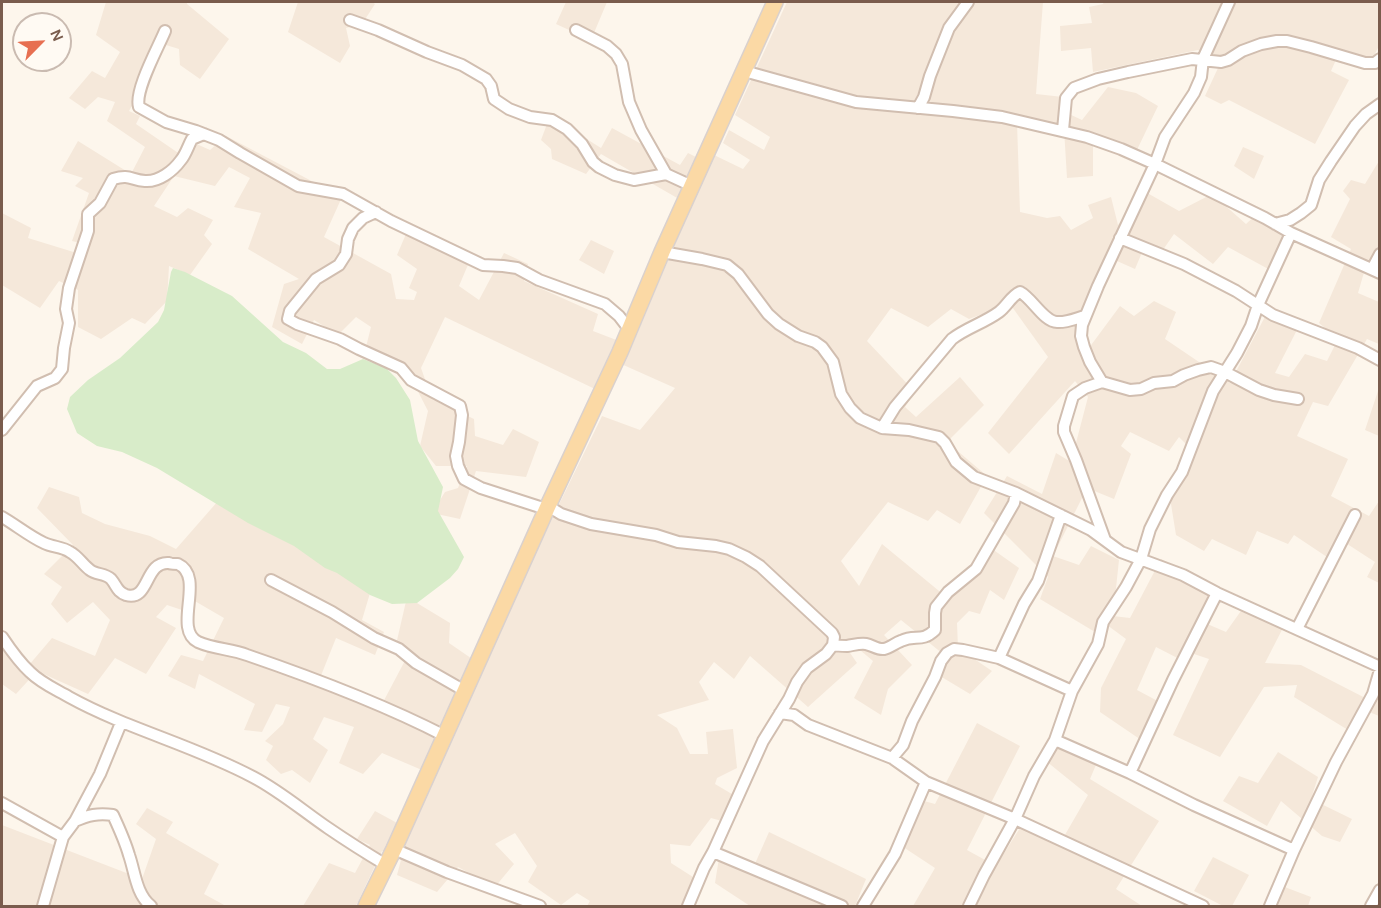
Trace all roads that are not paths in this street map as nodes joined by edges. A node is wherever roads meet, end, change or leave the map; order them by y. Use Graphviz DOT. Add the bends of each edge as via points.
graph roads {
  1 [pos="775,2"];
  2 [pos="968,2"];
  3 [pos="1229,2"];
  4 [pos="350,20"];
  5 [pos="576,30"];
  6 [pos="165,31"];
  7 [pos="1203,59"];
  8 [pos="1378,62"];
  9 [pos="744,71"];
  10 [pos="1380,104"];
  11 [pos="918,108"];
  12 [pos="1063,130"];
  13 [pos="204,134"];
  14 [pos="1155,164"];
  15 [pos="666,174"];
  16 [pos="692,186"];
  17 [pos="376,212"];
  18 [pos="1275,224"];
  19 [pos="1291,233"];
  20 [pos="1120,238"];
  21 [pos="662,252"];
  22 [pos="1380,254"];
  23 [pos="1376,271"];
  24 [pos="1258,305"];
  25 [pos="1086,316"];
  26 [pos="629,329"];
  27 [pos="1380,360"];
  28 [pos="1225,372"];
  29 [pos="1102,382"];
  30 [pos="1298,399"];
  31 [pos="882,429"];
  32 [pos="2,430"];
  33 [pos="1016,493"];
  34 [pos="547,508"];
  35 [pos="1061,515"];
  36 [pos="1355,515"];
  37 [pos="2,517"];
  38 [pos="1105,540"];
  39 [pos="1141,559"];
  40 [pos="270,580"];
  41 [pos="1217,593"];
  42 [pos="1297,629"];
  43 [pos="2,637"];
  44 [pos="833,645"];
  45 [pos="999,658"];
  46 [pos="1380,669"];
  47 [pos="465,691"];
  48 [pos="1072,691"];
  49 [pos="780,713"];
  50 [pos="121,723"];
  51 [pos="445,736"];
  52 [pos="1055,740"];
  53 [pos="892,758"];
  54 [pos="1130,773"];
  55 [pos="927,782"];
  56 [pos="2,802"];
  57 [pos="1015,819"];
  58 [pos="75,821"];
  59 [pos="63,837"];
  60 [pos="394,849"];
  61 [pos="1294,850"];
  62 [pos="713,852"];
  63 [pos="386,865"];
  64 [pos="1380,890"];
  65 [pos="43,906"];
  66 [pos="150,906"];
  67 [pos="366,906"];
  68 [pos="540,906"];
  69 [pos="688,906"];
  70 [pos="842,906"];
  71 [pos="863,906"];
  72 [pos="969,906"];
  73 [pos="1203,906"];
  74 [pos="1270,906"];
  75 [pos="1371,906"];
  1 -- 9 [label="main road"];
  2 -- 11 [label="street" via="950,28"];
  3 -- 7 [label="street"];
  4 -- 15 [label="street" via="462,65 486,79 494,99 509,109 552,120 567,129 592,162 615,175 634,180"];
  5 -- 15 [label="street" via="616,54 622,64 629,102"];
  6 -- 13 [label="street" via="144,78 137,100 139,107 166,122"];
  7 -- 8 [label="street" via="1221,62 1260,44 1287,41 1365,63"];
  7 -- 12 [label="street" via="1128,72 1074,88 1066,99"];
  7 -- 14 [label="street" via="1194,93 1165,137"];
  9 -- 11 [label="street" via="856,102"];
  9 -- 16 [label="main road"];
  10 -- 18 [label="street" via="1355,126 1319,180 1311,205 1290,220"];
  11 -- 12 [label="street" via="1002,117"];
  12 -- 14 [label="street"];
  13 -- 17 [label="street" via="298,186 343,195"];
  13 -- 32 [label="street" via="192,139 182,160 159,179 113,179 100,203 88,214 88,231 69,288 69,323 62,369 55,378 36,386"];
  14 -- 18 [label="street"];
  14 -- 20 [label="street"];
  15 -- 16 [label="street"];
  16 -- 21 [label="main road"];
  17 -- 26 [label="street" via="483,265 517,268 605,304"];
  17 -- 34 [label="street" via="352,228 339,265 316,279 288,319 401,368 411,380 460,406 456,456 464,479"];
  18 -- 19 [label="street"];
  19 -- 23 [label="street"];
  19 -- 24 [label="street"];
  20 -- 24 [label="street" via="1184,264"];
  20 -- 25 [label="street"];
  21 -- 26 [label="main road"];
  21 -- 31 [label="street" via="718,263 738,274 779,324 822,347 850,408"];
  22 -- 23 [label="street"];
  24 -- 27 [label="street"];
  24 -- 28 [label="street"];
  25 -- 29 [label="street" via="1081,336"];
  25 -- 31 [label="street" via="1048,320 1027,296 1016,294 998,313 952,339 895,407"];
  26 -- 34 [label="main road"];
  28 -- 29 [label="street" via="1211,367 1173,381 1130,390"];
  28 -- 30 [label="street" via="1258,390"];
  28 -- 39 [label="street" via="1182,471 1150,529"];
  29 -- 38 [label="street" via="1073,396 1064,432"];
  31 -- 33 [label="street" via="939,437 956,462 974,477"];
  33 -- 35 [label="street"];
  33 -- 44 [label="street" via="976,569 948,591 936,607 935,630 921,639 901,640 885,649 868,644"];
  34 -- 44 [label="street" via="591,524 716,546 746,557 832,633"];
  34 -- 47 [label="main road"];
  35 -- 38 [label="street"];
  35 -- 45 [label="street" via="1038,581"];
  36 -- 42 [label="street"];
  37 -- 51 [label="street" via="48,545 70,552 128,596 144,589 155,567 177,564 186,571 190,585 188,631 196,641 323,682"];
  38 -- 39 [label="street" via="1121,552"];
  39 -- 41 [label="street"];
  39 -- 48 [label="street" via="1103,622 1098,644"];
  40 -- 47 [label="street" via="399,649"];
  41 -- 42 [label="street"];
  41 -- 54 [label="street"];
  42 -- 46 [label="street"];
  43 -- 50 [label="street" via="31,674"];
  44 -- 49 [label="street" via="807,668"];
  45 -- 48 [label="street"];
  45 -- 53 [label="street" via="954,649 947,653 903,745"];
  46 -- 61 [label="street" via="1373,694"];
  47 -- 51 [label="main road"];
  48 -- 52 [label="street"];
  49 -- 53 [label="street" via="794,715 808,725"];
  49 -- 62 [label="street"];
  50 -- 58 [label="street"];
  50 -- 63 [label="street" via="254,777"];
  51 -- 60 [label="main road"];
  52 -- 54 [label="street"];
  52 -- 57 [label="street"];
  53 -- 55 [label="street"];
  54 -- 61 [label="street"];
  55 -- 57 [label="street"];
  55 -- 71 [label="street" via="895,854"];
  56 -- 59 [label="street"];
  57 -- 72 [label="street"];
  57 -- 73 [label="street"];
  58 -- 59 [label="street"];
  58 -- 66 [label="street" via="93,814 113,815 136,882"];
  59 -- 65 [label="street"];
  60 -- 63 [label="main road"];
  60 -- 68 [label="street"];
  61 -- 74 [label="street"];
  62 -- 69 [label="street"];
  62 -- 70 [label="street"];
  63 -- 67 [label="main road"];
  64 -- 75 [label="street"];
}
